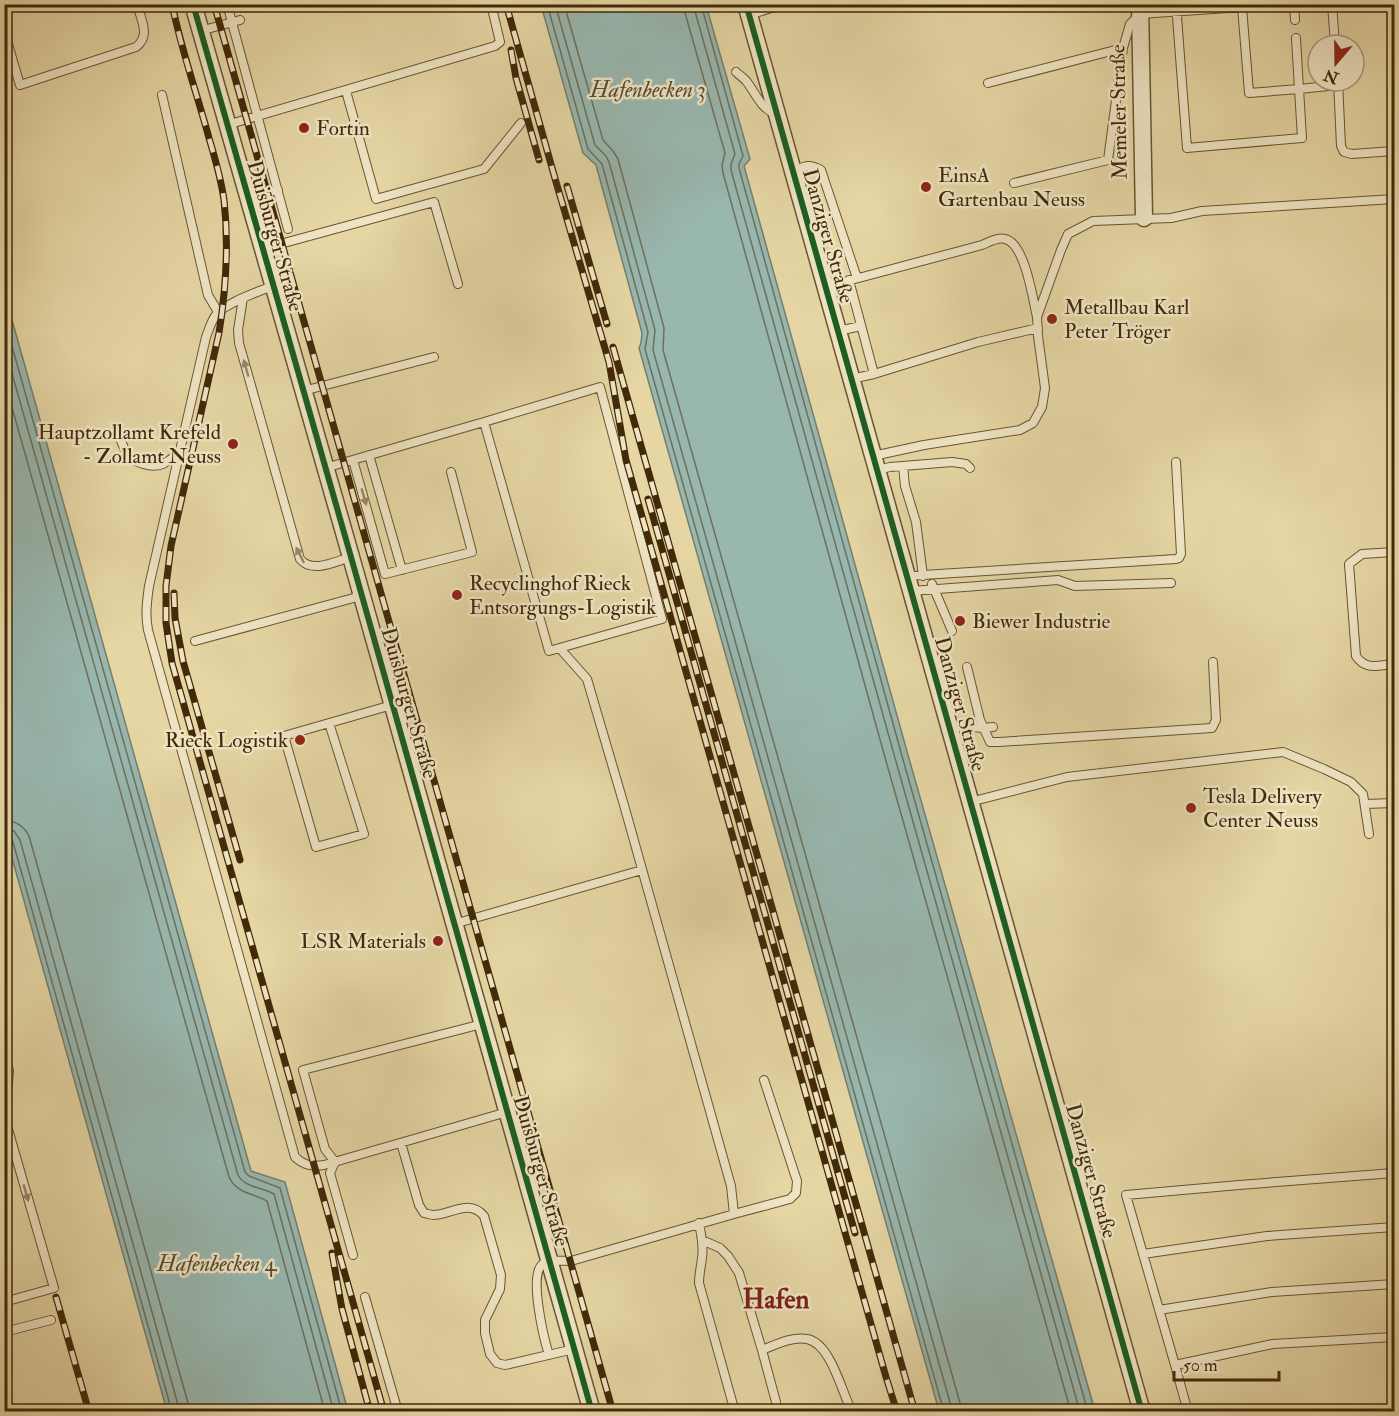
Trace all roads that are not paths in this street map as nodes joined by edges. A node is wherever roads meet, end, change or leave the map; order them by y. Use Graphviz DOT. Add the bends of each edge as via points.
graph roads {
  1 [pos="137,4"];
  2 [pos="193,4"];
  3 [pos="227,4"];
  4 [pos="491,4"];
  5 [pos="784,4"];
  6 [pos="1286,4"];
  7 [pos="1294,4"];
  8 [pos="1332,4"];
  9 [pos="1219,7"];
  10 [pos="1242,7"];
  11 [pos="1176,8"];
  12 [pos="1140,9"];
  13 [pos="747,10"];
  14 [pos="1295,20"];
  15 [pos="236,21"];
  16 [pos="200,30"];
  17 [pos="4,31"];
  18 [pos="1334,33"];
  19 [pos="1296,38"];
  20 [pos="1124,48"];
  21 [pos="736,72"];
  22 [pos="988,83"];
  23 [pos="1306,88"];
  24 [pos="1299,89"];
  25 [pos="346,91"];
  26 [pos="1338,93"];
  27 [pos="162,94"];
  28 [pos="777,114"];
  29 [pos="258,117"];
  30 [pos="521,123"];
  31 [pos="227,125"];
  32 [pos="1395,151"];
  33 [pos="793,171"];
  34 [pos="1014,183"];
  35 [pos="278,190"];
  36 [pos="247,199"];
  37 [pos="1395,199"];
  38 [pos="1144,218"];
  39 [pos="288,229"];
  40 [pos="262,249"];
  41 [pos="853,279"];
  42 [pos="458,284"];
  43 [pos="273,286"];
  44 [pos="825,287"];
  45 [pos="243,298"];
  46 [pos="218,312"];
  47 [pos="1037,317"];
  48 [pos="861,326"];
  49 [pos="1038,328"];
  50 [pos="838,332"];
  51 [pos="434,357"];
  52 [pos="874,374"];
  53 [pos="851,379"];
  54 [pos="303,391"];
  55 [pos="484,422"];
  56 [pos="118,431"];
  57 [pos="180,454"];
  58 [pos="369,455"];
  59 [pos="353,460"];
  60 [pos="1176,462"];
  61 [pos="875,463"];
  62 [pos="903,466"];
  63 [pos="325,468"];
  64 [pos="970,468"];
  65 [pos="451,472"];
  66 [pos="1395,552"];
  67 [pos="351,557"];
  68 [pos="402,570"];
  69 [pos="917,580"];
  70 [pos="1171,583"];
  71 [pos="934,589"];
  72 [pos="362,596"];
  73 [pos="952,631"];
  74 [pos="195,641"];
  75 [pos="562,648"];
  76 [pos="1213,662"];
  77 [pos="1395,664"];
  78 [pos="967,667"];
  79 [pos="392,705"];
  80 [pos="329,723"];
  81 [pos="988,728"];
  82 [pos="950,729"];
  83 [pos="970,802"];
  84 [pos="1395,803"];
  85 [pos="1365,804"];
  86 [pos="1369,834"];
  87 [pos="642,870"];
  88 [pos="454,924"];
  89 [pos="482,1024"];
  90 [pos="4,1054"];
  91 [pos="764,1080"];
  92 [pos="507,1112"];
  93 [pos="401,1143"];
  94 [pos="335,1162"];
  95 [pos="1395,1173"];
  96 [pos="734,1214"];
  97 [pos="699,1223"];
  98 [pos="1395,1227"];
  99 [pos="702,1240"];
  100 [pos="1143,1254"];
  101 [pos="353,1255"];
  102 [pos="549,1261"];
  103 [pos="1395,1284"];
  104 [pos="365,1298"];
  105 [pos="4,1302"];
  106 [pos="1159,1310"];
  107 [pos="51,1320"];
  108 [pos="4,1332"];
  109 [pos="1395,1337"];
  110 [pos="574,1349"];
  111 [pos="762,1350"];
  112 [pos="549,1355"];
  113 [pos="1175,1365"];
  114 [pos="776,1402"];
  115 [pos="398,1412"];
  116 [pos="592,1412"];
  117 [pos="735,1412"];
  118 [pos="852,1412"];
  119 [pos="1142,1412"];
  120 [pos="1188,1412"];
  1 -- 17 [label="lane" via="145,37 142,43 20,85"];
  2 -- 16 [label="street, Duisburger Straße"];
  3 -- 15 [label="lane"];
  4 -- 25 [label="lane" via="500,42 495,46"];
  5 -- 13 [label="lane"];
  6 -- 10 [label="lane"];
  7 -- 14 [label="lane"];
  8 -- 18 [label="lane"];
  9 -- 10 [label="lane"];
  9 -- 11 [label="lane"];
  10 -- 24 [label="lane" via="1249,93"];
  11 -- 12 [label="lane"];
  11 -- 24 [label="lane" via="1187,148 1302,138"];
  12 -- 20 [label="lane" via="1130,24"];
  12 -- 38 [label="street, Memeler Straße"];
  13 -- 28 [label="street, Danziger Straße"];
  15 -- 16 [label="lane"];
  15 -- 29 [label="lane"];
  16 -- 31 [label="street, Duisburger Straße"];
  19 -- 24 [label="lane"];
  20 -- 22 [label="lane"];
  20 -- 34 [label="lane" via="1108,160"];
  21 -- 28 [label="lane" via="762,106"];
  23 -- 24 [label="lane"];
  25 -- 29 [label="lane"];
  25 -- 30 [label="lane" via="376,199 483,168"];
  26 -- 32 [label="lane" via="1344,152"];
  27 -- 46 [label="lane" via="208,295"];
  28 -- 33 [label="street, Danziger Straße"];
  29 -- 31 [label="lane"];
  29 -- 35 [label="lane"];
  31 -- 36 [label="street, Duisburger Straße"];
  33 -- 41 [label="lane" via="805,166 821,170"];
  33 -- 44 [label="street, Danziger Straße"];
  35 -- 36 [label="lane"];
  35 -- 39 [label="lane"];
  36 -- 40 [label="street, Duisburger Straße"];
  37 -- 38 [label="lane"];
  38 -- 47 [label="lane" via="1093,221 1068,234"];
  40 -- 42 [label="lane" via="434,202"];
  40 -- 43 [label="street, Duisburger Straße"];
  41 -- 44 [label="lane"];
  41 -- 47 [label="lane" via="1002,238 1017,249 1024,263"];
  41 -- 48 [label="lane"];
  43 -- 45 [label="lane"];
  43 -- 54 [label="street, Duisburger Straße"];
  44 -- 50 [label="street, Danziger Straße"];
  45 -- 46 [label="lane"];
  67 -- 45 [label="lane, one-way" via="316,567 300,559 239,343"];
  46 -- 57 [label="lane" via="206,338"];
  47 -- 49 [label="lane"];
  48 -- 50 [label="lane"];
  48 -- 52 [label="lane"];
  49 -- 52 [label="lane"];
  49 -- 61 [label="lane" via="1045,388 1042,407 1033,423 1020,430 924,445"];
  50 -- 53 [label="street, Danziger Straße"];
  51 -- 54 [label="lane"];
  52 -- 53 [label="lane"];
  53 -- 61 [label="street, Danziger Straße"];
  54 -- 63 [label="street, Duisburger Straße"];
  55 -- 58 [label="lane"];
  55 -- 75 [label="lane" via="549,651"];
  55 -- 75 [label="lane" via="600,387 662,619"];
  56 -- 57 [label="lane" via="128,456 138,463 161,465"];
  57 -- 94 [label="lane" via="149,585 148,630 295,1157 314,1166"];
  58 -- 59 [label="lane"];
  58 -- 68 [label="lane"];
  59 -- 63 [label="lane"];
  59 -- 68 [label="lane, one-way" via="385,574"];
  60 -- 69 [label="lane" via="1179,558"];
  61 -- 62 [label="lane"];
  61 -- 69 [label="street, Danziger Straße"];
  62 -- 64 [label="lane" via="952,462"];
  62 -- 69 [label="lane" via="916,522"];
  63 -- 67 [label="street, Duisburger Straße"];
  65 -- 68 [label="lane" via="472,552"];
  66 -- 77 [label="lane" via="1362,555 1349,564 1356,656 1368,666"];
  67 -- 72 [label="street, Duisburger Straße"];
  69 -- 71 [label="lane"];
  69 -- 71 [label="lane"];
  69 -- 82 [label="street, Danziger Straße"];
  70 -- 71 [label="lane" via="1075,586 1058,580"];
  71 -- 73 [label="lane"];
  72 -- 74 [label="lane"];
  72 -- 79 [label="street, Duisburger Straße"];
  75 -- 87 [label="lane" via="587,679"];
  76 -- 81 [label="lane" via="1216,720 1212,728 990,742"];
  78 -- 81 [label="lane" via="980,720"];
  79 -- 80 [label="lane"];
  79 -- 88 [label="street, Duisburger Straße"];
  80 -- 80 [label="lane" via="284,736 316,847 364,834"];
  81 -- 82 [label="lane"];
  82 -- 83 [label="street, Danziger Straße"];
  83 -- 85 [label="lane" via="1066,777 1283,753 1351,782 1363,794"];
  83 -- 119 [label="street, Danziger Straße"];
  84 -- 85 [label="lane"];
  85 -- 86 [label="lane"];
  87 -- 88 [label="lane"];
  87 -- 96 [label="lane" via="731,1186"];
  88 -- 89 [label="street, Duisburger Straße"];
  89 -- 92 [label="street, Duisburger Straße"];
  89 -- 94 [label="lane" via="303,1070 325,1149"];
  90 -- 105 [label="lane, one-way" via="9,1071 5,1119 54,1288"];
  91 -- 96 [label="lane" via="797,1181 796,1193 790,1199"];
  92 -- 93 [label="lane"];
  92 -- 102 [label="street, Duisburger Straße"];
  93 -- 94 [label="lane"];
  93 -- 112 [label="lane" via="424,1213 432,1215 469,1207 484,1216 501,1275 484,1333 496,1363 506,1365"];
  94 -- 101 [label="lane" via="330,1173"];
  95 -- 100 [label="lane" via="1125,1195"];
  96 -- 97 [label="lane"];
  97 -- 99 [label="lane"];
  97 -- 102 [label="lane" via="570,1261"];
  98 -- 100 [label="lane" via="1267,1236"];
  99 -- 111 [label="lane" via="720,1248 739,1273"];
  99 -- 117 [label="lane" via="699,1283"];
  100 -- 106 [label="lane"];
  102 -- 110 [label="street, Duisburger Straße"];
  102 -- 112 [label="lane" via="536,1272 542,1332"];
  103 -- 106 [label="lane" via="1272,1292"];
  104 -- 115 [label="lane"];
  106 -- 113 [label="lane"];
  107 -- 108 [label="lane"];
  109 -- 113 [label="lane" via="1273,1344"];
  110 -- 112 [label="lane"];
  110 -- 116 [label="street, Duisburger Straße"];
  111 -- 114 [label="lane"];
  111 -- 118 [label="lane" via="789,1340 816,1343 824,1351"];
  113 -- 120 [label="lane"];
}
